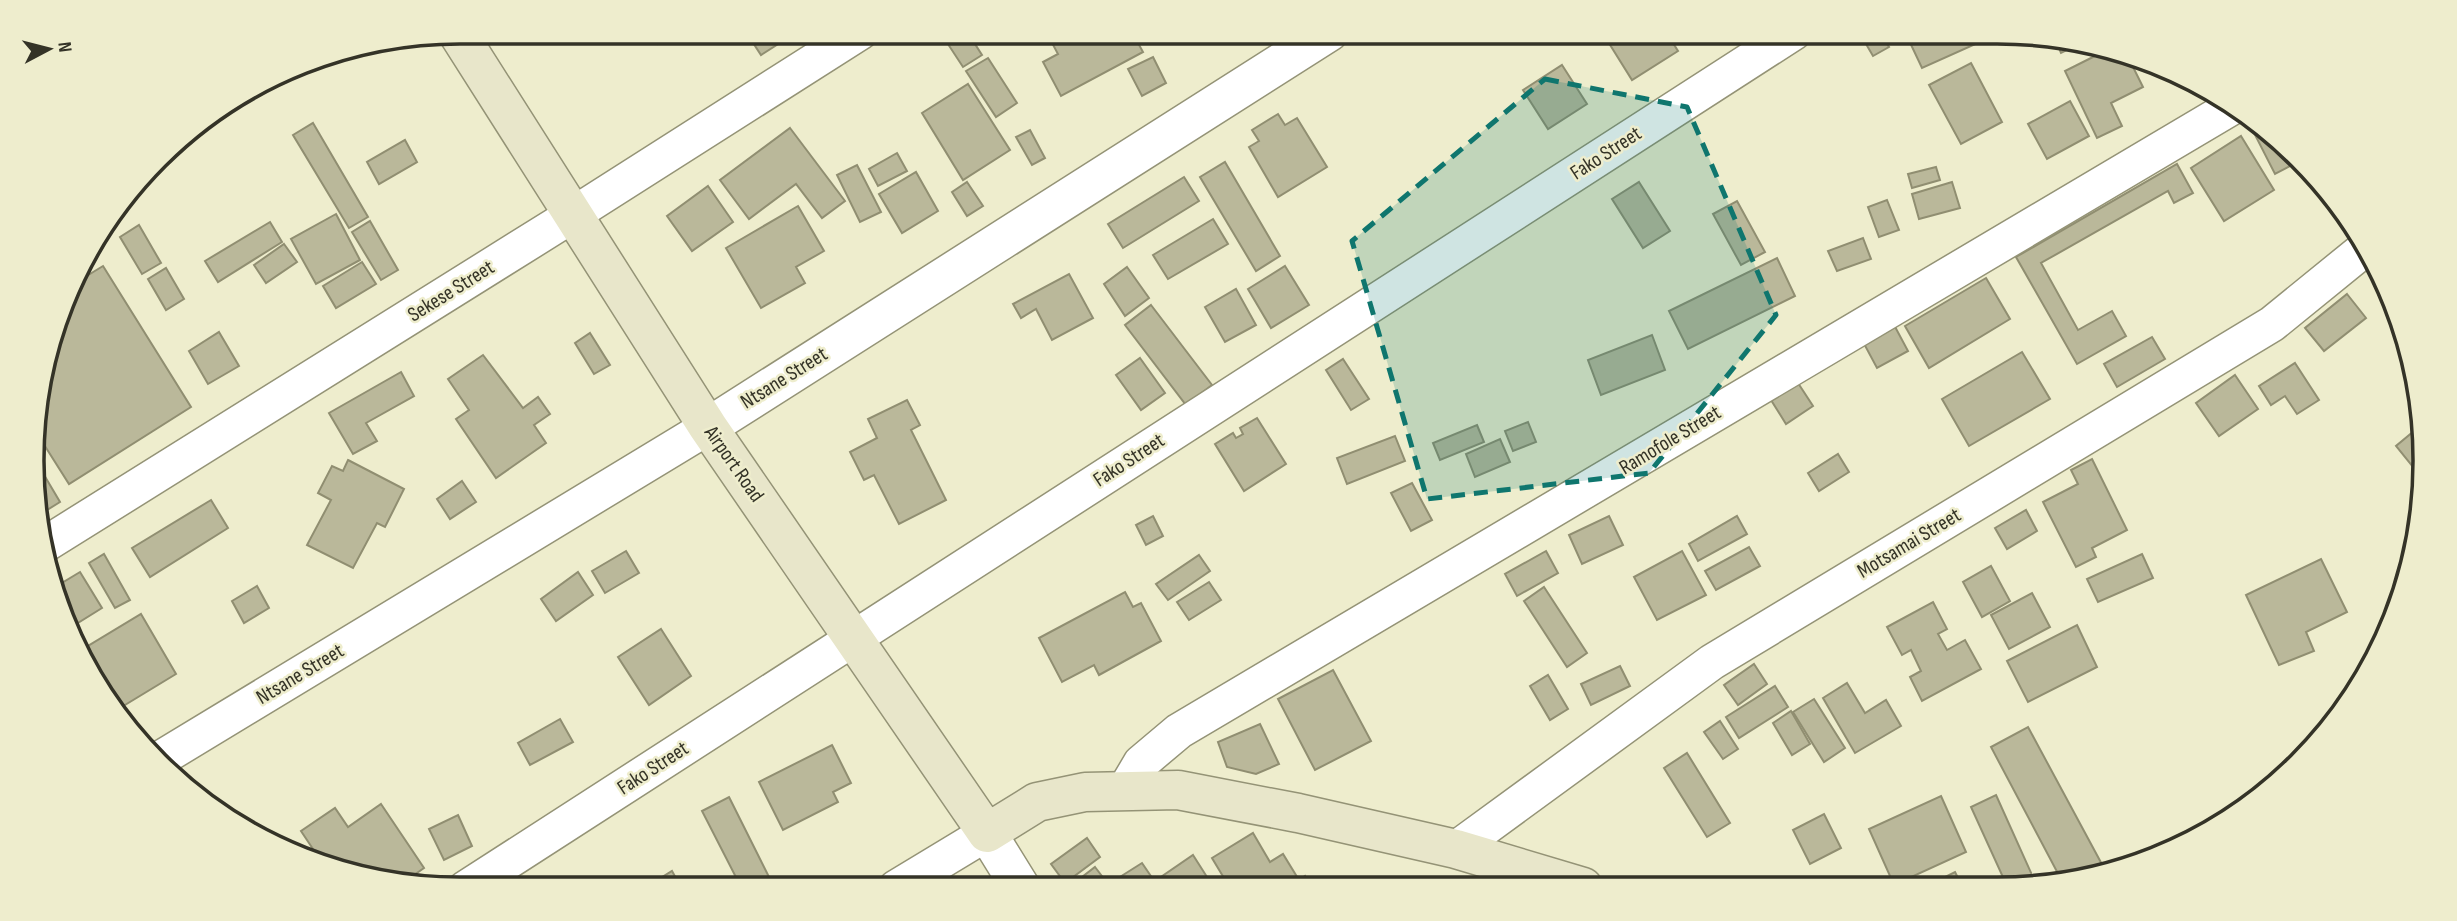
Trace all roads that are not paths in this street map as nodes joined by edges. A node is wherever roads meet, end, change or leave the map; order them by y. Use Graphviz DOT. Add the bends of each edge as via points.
graph roads {
  1 [pos="465,44"];
  2 [pos="841,44"];
  3 [pos="1310,44"];
  4 [pos="1775,44"];
  5 [pos="2224,112"];
  6 [pos="574,214"];
  7 [pos="2358,254"];
  8 [pos="708,426"];
  9 [pos="52,540"];
  10 [pos="854,637"];
  11 [pos="166,755"];
  12 [pos="1125,790"];
  13 [pos="986,833"];
  14 [pos="1456,849"];
  15 [pos="485,877"];
  16 [pos="914,877"];
  17 [pos="1014,877"];
  18 [pos="1550,877"];
  1 -- 6 [label="main road, Airport Road"];
  2 -- 6 [label="street, Sekese Street"];
  3 -- 8 [label="street, Ntsane Street"];
  4 -- 10 [label="street, Fako Street"];
  5 -- 12 [label="street, Ramofole Street" via="1179,731 1141,763"];
  6 -- 8 [label="main road, Airport Road"];
  6 -- 9 [label="street, Sekese Street"];
  7 -- 14 [label="street, Motsamai Street" via="2272,324 1712,662"];
  8 -- 10 [label="main road, Airport Road"];
  8 -- 11 [label="street, Ntsane Street"];
  10 -- 13 [label="main road, Airport Road"];
  10 -- 15 [label="street, Fako Street"];
  12 -- 13 [label="main road" via="1037,802"];
  12 -- 14 [label="main road" via="1178,790"];
  13 -- 16 [label="street"];
  13 -- 17 [label="street, Airport Road"];
  14 -- 18 [label="main road"];
}
